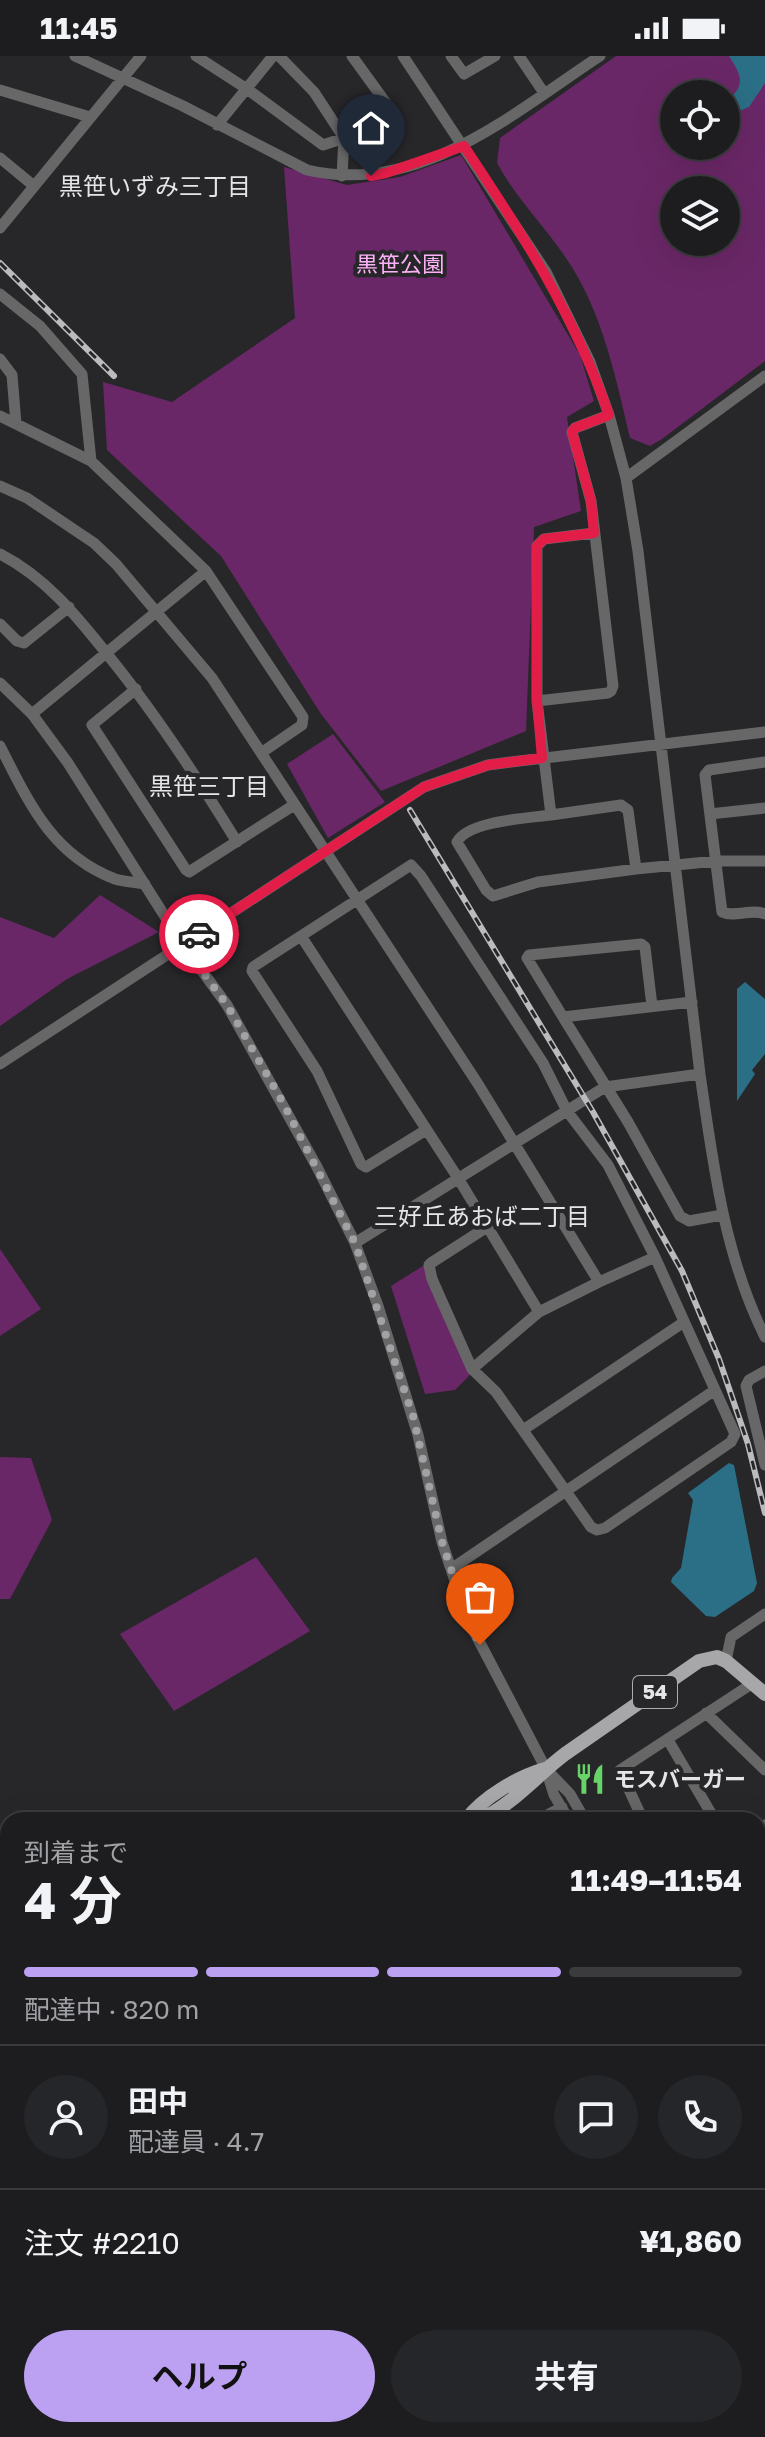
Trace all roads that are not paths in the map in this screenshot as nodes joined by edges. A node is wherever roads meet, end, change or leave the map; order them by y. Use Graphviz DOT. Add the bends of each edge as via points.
graph roads {
  1 [pos="75,56"];
  2 [pos="141,56"];
  3 [pos="196,56"];
  4 [pos="273,56"];
  5 [pos="279,56"];
  6 [pos="352,56"];
  7 [pos="403,56"];
  8 [pos="451,56"];
  9 [pos="495,56"];
  10 [pos="519,56"];
  11 [pos="600,56"];
  12 [pos="123,78"];
  13 [pos="247,89"];
  14 [pos="0,90"];
  15 [pos="544,93"];
  16 [pos="90,117"];
  17 [pos="217,125"];
  18 [pos="344,138"];
  19 [pos="464,146"];
  20 [pos="0,158"];
  21 [pos="342,176"];
  22 [pos="34,186"];
  23 [pos="0,228"];
  24 [pos="0,294"];
  25 [pos="0,359"];
  26 [pos="765,376"];
  27 [pos="609,415"];
  28 [pos="0,416"];
  29 [pos="16,424"];
  30 [pos="91,461"];
  31 [pos="626,478"];
  32 [pos="0,486"];
  33 [pos="594,533"];
  34 [pos="0,554"];
  35 [pos="206,571"];
  36 [pos="69,607"];
  37 [pos="158,613"];
  38 [pos="0,624"];
  39 [pos="107,654"];
  40 [pos="0,683"];
  41 [pos="136,689"];
  42 [pos="537,701"];
  43 [pos="32,714"];
  44 [pos="765,732"];
  45 [pos="660,744"];
  46 [pos="0,746"];
  47 [pos="261,753"];
  48 [pos="542,758"];
  49 [pos="765,762"];
  50 [pos="294,805"];
  51 [pos="765,808"];
  52 [pos="710,814"];
  53 [pos="551,815"];
  54 [pos="237,842"];
  55 [pos="325,851"];
  56 [pos="716,861"];
  57 [pos="765,861"];
  58 [pos="676,866"];
  59 [pos="636,869"];
  60 [pos="145,884"];
  61 [pos="357,898"];
  62 [pos="765,914"];
  63 [pos="301,936"];
  64 [pos="183,945"];
  65 [pos="692,1002"];
  66 [pos="652,1006"];
  67 [pos="563,1017"];
  68 [pos="0,1064"];
  69 [pos="700,1074"];
  70 [pos="605,1087"];
  71 [pos="567,1111"];
  72 [pos="426,1130"];
  73 [pos="515,1143"];
  74 [pos="458,1178"];
  75 [pos="722,1215"];
  76 [pos="487,1227"];
  77 [pos="355,1243"];
  78 [pos="655,1257"];
  79 [pos="599,1282"];
  80 [pos="539,1312"];
  81 [pos="684,1322"];
  82 [pos="765,1337"];
  83 [pos="472,1369"];
  84 [pos="765,1371"];
  85 [pos="715,1390"];
  86 [pos="523,1430"];
  87 [pos="765,1465"];
  88 [pos="564,1492"];
  89 [pos="451,1569"];
  90 [pos="765,1614"];
  91 [pos="726,1661"];
  92 [pos="753,1683"];
  93 [pos="765,1694"];
  94 [pos="706,1713"];
  95 [pos="668,1740"];
  96 [pos="546,1769"];
  97 [pos="765,1770"];
  98 [pos="562,1807"];
  99 [pos="472,1812"];
  100 [pos="492,1812"];
  101 [pos="553,1812"];
  102 [pos="565,1812"];
  103 [pos="580,1812"];
  104 [pos="639,1812"];
  105 [pos="710,1812"];
  1 -- 12 [label="street"];
  2 -- 12 [label="street"];
  3 -- 13 [label="street"];
  4 -- 13 [label="street"];
  5 -- 18 [label="street" via="314,92"];
  6 -- 18 [label="street" via="386,103"];
  7 -- 19 [label="street"];
  8 -- 9 [label="street" via="464,74"];
  10 -- 15 [label="street"];
  11 -- 15 [label="street"];
  12 -- 16 [label="street"];
  12 -- 17 [label="street"];
  13 -- 17 [label="street"];
  13 -- 18 [label="street" via="320,144"];
  14 -- 16 [label="street"];
  15 -- 19 [label="street"];
  16 -- 22 [label="street"];
  17 -- 21 [label="street" via="307,170"];
  18 -- 21 [label="street"];
  19 -- 21 [label="street" via="386,173"];
  19 -- 27 [label="street" via="546,272"];
  20 -- 22 [label="street"];
  22 -- 23 [label="street"];
  24 -- 30 [label="street" via="40,326 82,374"];
  25 -- 29 [label="street" via="12,375"];
  26 -- 31 [label="street"];
  27 -- 31 [label="street"];
  27 -- 33 [label="street" via="572,432"];
  28 -- 29 [label="street"];
  29 -- 30 [label="street"];
  30 -- 35 [label="street"];
  31 -- 45 [label="street"];
  32 -- 37 [label="street" via="94,543"];
  33 -- 42 [label="street" via="544,539 537,546"];
  33 -- 42 [label="street" via="611,691"];
  34 -- 36 [label="street" via="24,566"];
  35 -- 37 [label="street"];
  35 -- 47 [label="street" via="304,721"];
  36 -- 38 [label="street" via="24,643"];
  36 -- 39 [label="street"];
  37 -- 39 [label="street"];
  37 -- 47 [label="street" via="212,678"];
  39 -- 41 [label="street"];
  39 -- 43 [label="street"];
  40 -- 43 [label="street"];
  41 -- 54 [label="street"];
  41 -- 54 [label="street" via="92,725 173,850 189,872"];
  42 -- 48 [label="street"];
  43 -- 60 [label="street"];
  44 -- 45 [label="street"];
  45 -- 48 [label="street"];
  45 -- 58 [label="street"];
  46 -- 60 [label="street" via="64,850 118,881"];
  47 -- 50 [label="street"];
  48 -- 53 [label="street"];
  48 -- 55 [label="street" via="488,765 424,787"];
  49 -- 52 [label="street" via="707,772"];
  50 -- 54 [label="street"];
  50 -- 55 [label="street"];
  51 -- 52 [label="street"];
  52 -- 56 [label="street"];
  53 -- 59 [label="street" via="625,807"];
  53 -- 59 [label="street" via="499,821 458,838 493,896 538,882"];
  55 -- 61 [label="street"];
  55 -- 64 [label="street"];
  56 -- 57 [label="street"];
  56 -- 58 [label="street"];
  56 -- 62 [label="street" via="722,912"];
  58 -- 59 [label="street"];
  58 -- 65 [label="street"];
  60 -- 64 [label="street"];
  61 -- 63 [label="street"];
  61 -- 71 [label="street" via="406,866 416,868 543,1063"];
  61 -- 73 [label="street"];
  63 -- 72 [label="street"];
  63 -- 72 [label="street" via="252,971 317,1071 361,1164 366,1167"];
  64 -- 68 [label="street"];
  64 -- 77 [label="street" via="227,1005"];
  65 -- 66 [label="street"];
  65 -- 69 [label="street"];
  66 -- 67 [label="street"];
  66 -- 67 [label="street" via="641,944 529,955 527,961"];
  67 -- 70 [label="street"];
  69 -- 70 [label="street"];
  69 -- 75 [label="street"];
  70 -- 71 [label="street"];
  70 -- 75 [label="street" via="683,1220"];
  71 -- 73 [label="street"];
  71 -- 78 [label="street" via="608,1165"];
  72 -- 74 [label="street"];
  73 -- 74 [label="street"];
  73 -- 79 [label="street"];
  74 -- 76 [label="street"];
  74 -- 77 [label="street"];
  75 -- 82 [label="street"];
  76 -- 80 [label="street"];
  76 -- 83 [label="street" via="429,1265"];
  77 -- 89 [label="street" via="415,1422"];
  78 -- 79 [label="street"];
  78 -- 81 [label="street"];
  79 -- 80 [label="street"];
  80 -- 83 [label="street"];
  81 -- 85 [label="street"];
  81 -- 86 [label="street"];
  83 -- 86 [label="street"];
  84 -- 87 [label="street" via="746,1386"];
  85 -- 88 [label="street"];
  85 -- 88 [label="street" via="735,1434 731,1442 605,1528 591,1527"];
  86 -- 88 [label="street"];
  88 -- 89 [label="street"];
  89 -- 96 [label="street" via="468,1620"];
  90 -- 91 [label="street" via="731,1637"];
  91 -- 92 [label="main road"];
  91 -- 96 [label="main road, 54" via="699,1661"];
  92 -- 93 [label="main road"];
  92 -- 94 [label="street"];
  94 -- 95 [label="street"];
  94 -- 97 [label="street"];
  95 -- 104 [label="street" via="620,1770"];
  95 -- 105 [label="street"];
  96 -- 98 [label="street"];
  96 -- 99 [label="main road, 54" via="518,1780"];
  96 -- 100 [label="main road, 54" via="529,1788"];
  96 -- 103 [label="street"];
  98 -- 101 [label="street"];
  98 -- 102 [label="street"];
}
